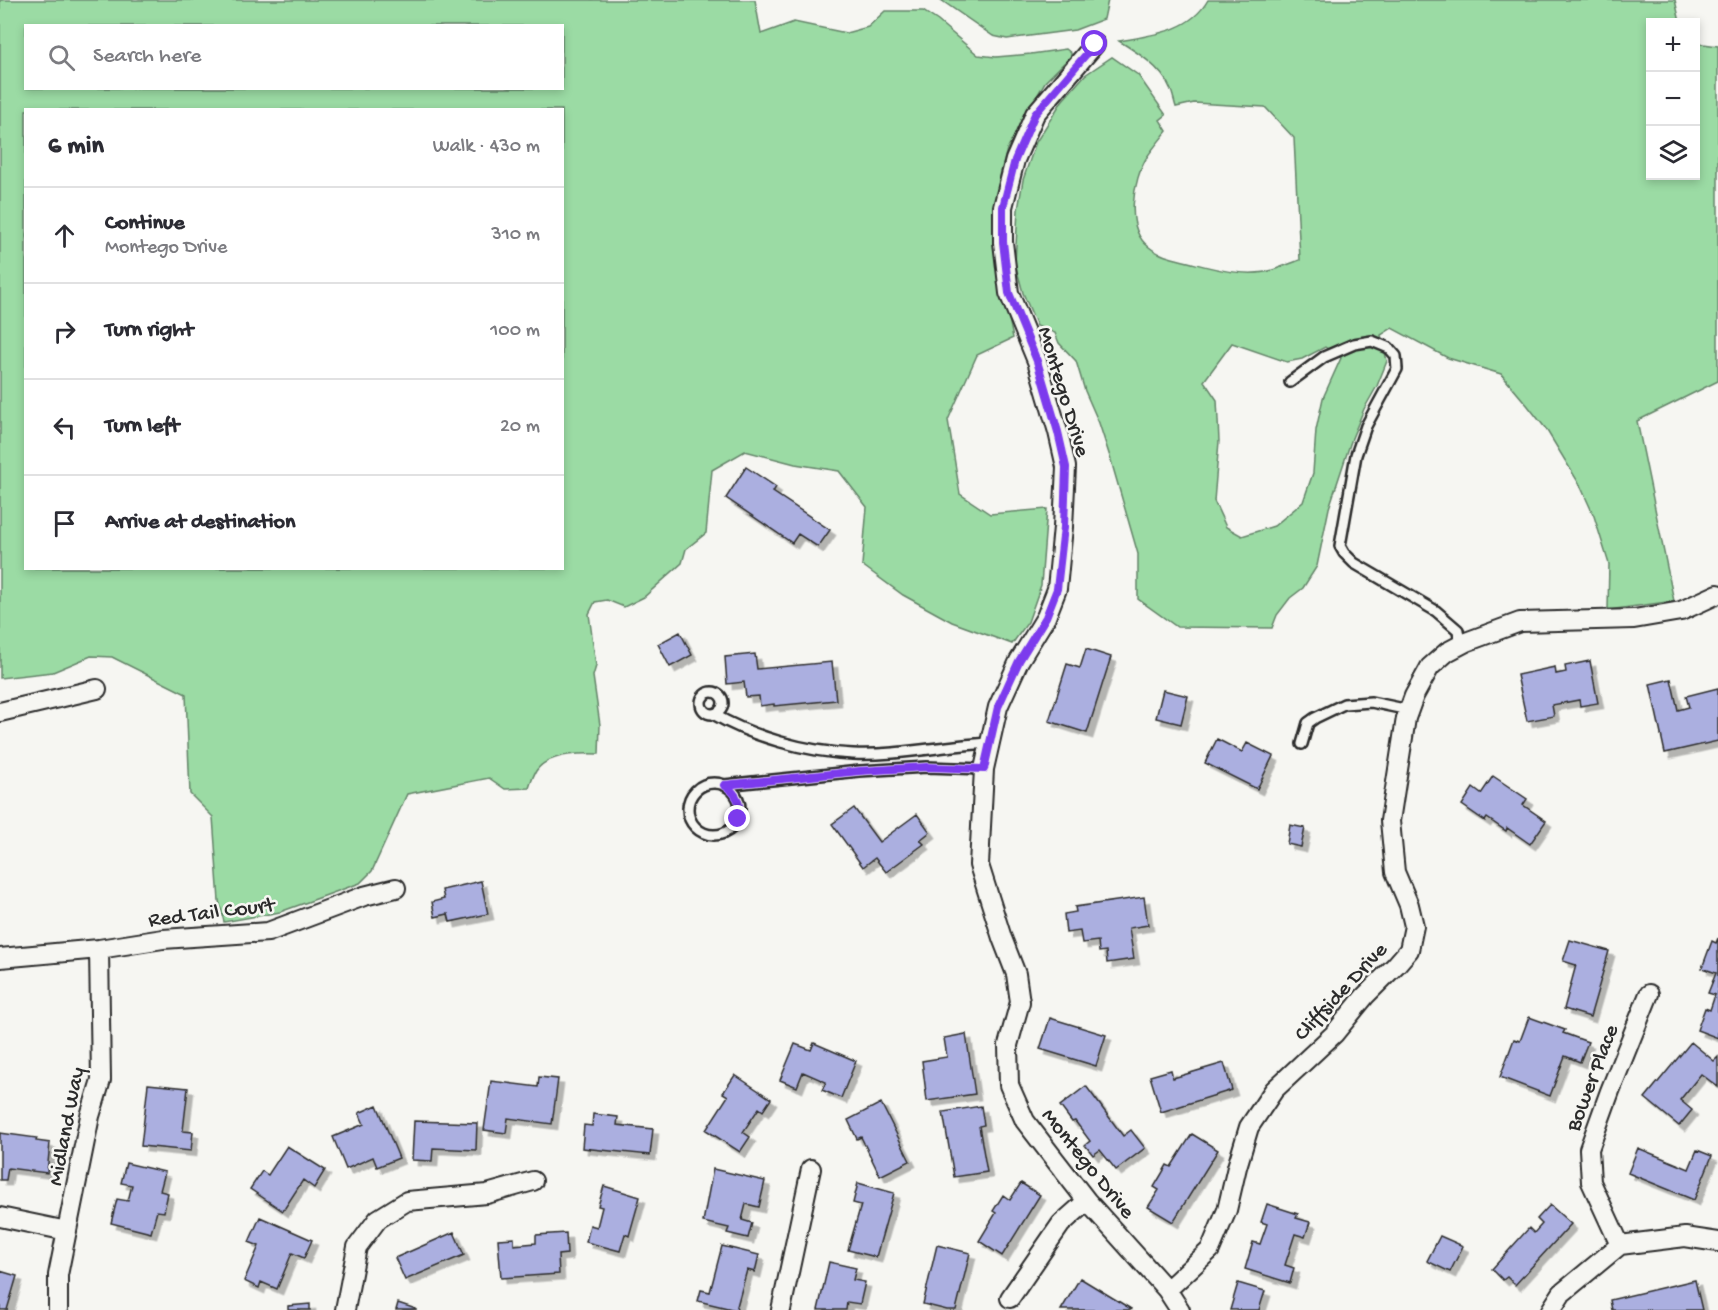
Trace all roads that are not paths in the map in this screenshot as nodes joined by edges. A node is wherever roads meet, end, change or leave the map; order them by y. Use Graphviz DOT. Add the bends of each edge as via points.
graph roads {
  1 [pos="1095,44"];
  2 [pos="1290,382"];
  3 [pos="1718,594"];
  4 [pos="1460,645"];
  5 [pos="98,689"];
  6 [pos="1409,710"];
  7 [pos="0,712"];
  8 [pos="712,714"];
  9 [pos="990,743"];
  10 [pos="1302,744"];
  11 [pos="984,769"];
  12 [pos="724,785"];
  13 [pos="396,888"];
  14 [pos="99,949"];
  15 [pos="0,958"];
  16 [pos="1649,994"];
  17 [pos="811,1169"];
  18 [pos="533,1181"];
  19 [pos="1087,1201"];
  20 [pos="0,1217"];
  21 [pos="67,1231"];
  22 [pos="1718,1242"];
  23 [pos="1620,1245"];
  24 [pos="1167,1290"];
  25 [pos="1010,1298"];
  26 [pos="58,1310"];
  27 [pos="345,1310"];
  28 [pos="781,1310"];
  29 [pos="1180,1310"];
  30 [pos="1551,1310"];
  1 -- 9 [label="street, Montego Drive" via="1035,114 1015,160 1003,207 1009,293 1037,361 1066,467 1057,589 998,707"];
  2 -- 4 [label="lane" via="1324,357 1354,344 1372,340 1396,356 1397,369 1366,426 1356,455 1340,546 1354,563 1436,611 1458,630"];
  3 -- 4 [label="street, Cliffside Drive" via="1681,611 1634,619 1520,622"];
  4 -- 6 [label="street, Cliffside Drive" via="1430,667"];
  5 -- 7 [label="street"];
  6 -- 10 [label="lane" via="1371,702 1344,704 1308,723"];
  6 -- 24 [label="street, Cliffside Drive" via="1390,821 1395,872 1414,926 1409,950 1334,1034 1274,1090 1249,1128 1227,1210 1210,1250"];
  8 -- 9 [label="lane" via="791,746 853,754"];
  9 -- 11 [label="street, Montego Drive"];
  11 -- 12 [label="lane" via="860,771"];
  11 -- 19 [label="street, Montego Drive" via="978,865 1016,974 1020,1002 1008,1045 1009,1085 1025,1121"];
  12 -- 12 [label="lane" via="706,784 698,788 688,803 688,813 696,828 712,836 728,831 740,811 736,795"];
  13 -- 14 [label="street, Red Tail Court" via="268,932 163,939"];
  14 -- 15 [label="street, Red Tail Court"];
  14 -- 21 [label="street, Midland Way" via="101,1080"];
  16 -- 23 [label="street, Bower Place" via="1589,1149 1591,1182"];
  17 -- 28 [label="street"];
  18 -- 27 [label="street" via="487,1194 408,1201 378,1219 357,1247"];
  19 -- 24 [label="street, Montego Drive"];
  19 -- 25 [label="street" via="1061,1224"];
  20 -- 21 [label="street"];
  21 -- 26 [label="street, Midland Way" via="58,1275"];
  22 -- 23 [label="street" via="1685,1237"];
  23 -- 30 [label="street" via="1562,1293"];
  24 -- 29 [label="street, Montego Drive"];
}
